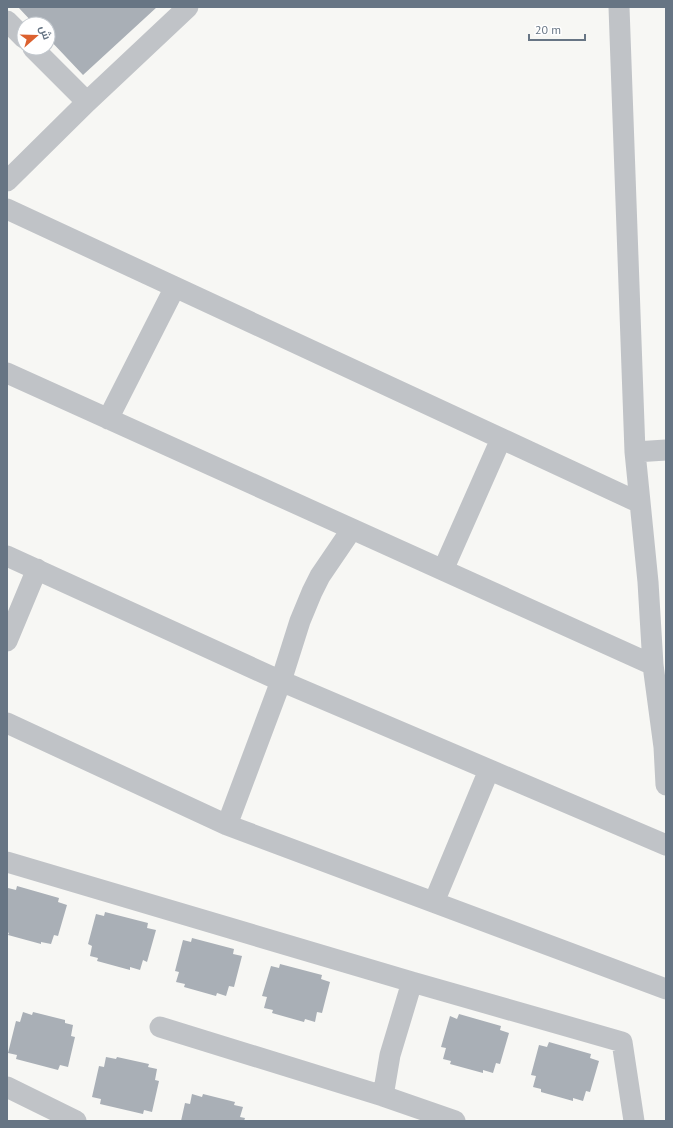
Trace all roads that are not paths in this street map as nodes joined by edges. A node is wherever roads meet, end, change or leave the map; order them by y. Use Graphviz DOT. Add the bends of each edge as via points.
graph roads {
  1 [pos="188,7"];
  2 [pos="619,7"];
  3 [pos="7,21"];
  4 [pos="16,30"];
  5 [pos="41,56"];
  6 [pos="87,102"];
  7 [pos="7,181"];
  8 [pos="7,209"];
  9 [pos="175,287"];
  10 [pos="7,373"];
  11 [pos="108,419"];
  12 [pos="501,439"];
  13 [pos="666,450"];
  14 [pos="635,452"];
  15 [pos="640,503"];
  16 [pos="352,529"];
  17 [pos="7,556"];
  18 [pos="37,569"];
  19 [pos="443,570"];
  20 [pos="657,582"];
  21 [pos="7,641"];
  22 [pos="653,664"];
  23 [pos="281,681"];
  24 [pos="7,723"];
  25 [pos="665,748"];
  26 [pos="489,770"];
  27 [pos="666,785"];
  28 [pos="227,825"];
  29 [pos="666,845"];
  30 [pos="7,862"];
  31 [pos="434,902"];
  32 [pos="412,982"];
  33 [pos="666,988"];
  34 [pos="160,1027"];
  35 [pos="7,1087"];
  36 [pos="383,1096"];
  37 [pos="76,1121"];
  38 [pos="454,1121"];
  39 [pos="634,1121"];
  1 -- 6 [label="street"];
  2 -- 14 [label="street"];
  3 -- 4 [label="street"];
  5 -- 6 [label="street"];
  6 -- 7 [label="street"];
  8 -- 9 [label="street"];
  9 -- 11 [label="street"];
  9 -- 12 [label="street"];
  10 -- 11 [label="street"];
  11 -- 16 [label="street"];
  12 -- 15 [label="street"];
  12 -- 19 [label="street"];
  13 -- 14 [label="street"];
  14 -- 15 [label="street"];
  15 -- 20 [label="street"];
  16 -- 19 [label="street"];
  16 -- 23 [label="street" via="312,592"];
  17 -- 18 [label="street"];
  18 -- 21 [label="street"];
  18 -- 23 [label="street"];
  19 -- 22 [label="street"];
  20 -- 22 [label="street"];
  22 -- 25 [label="street"];
  23 -- 26 [label="street"];
  23 -- 28 [label="street"];
  24 -- 28 [label="street"];
  25 -- 27 [label="street"];
  26 -- 29 [label="street"];
  26 -- 31 [label="street"];
  28 -- 31 [label="street"];
  30 -- 32 [label="street"];
  31 -- 33 [label="street"];
  32 -- 36 [label="street" via="390,1055"];
  32 -- 39 [label="street" via="622,1042"];
  34 -- 36 [label="street"];
  35 -- 37 [label="street"];
  36 -- 38 [label="street"];
}
